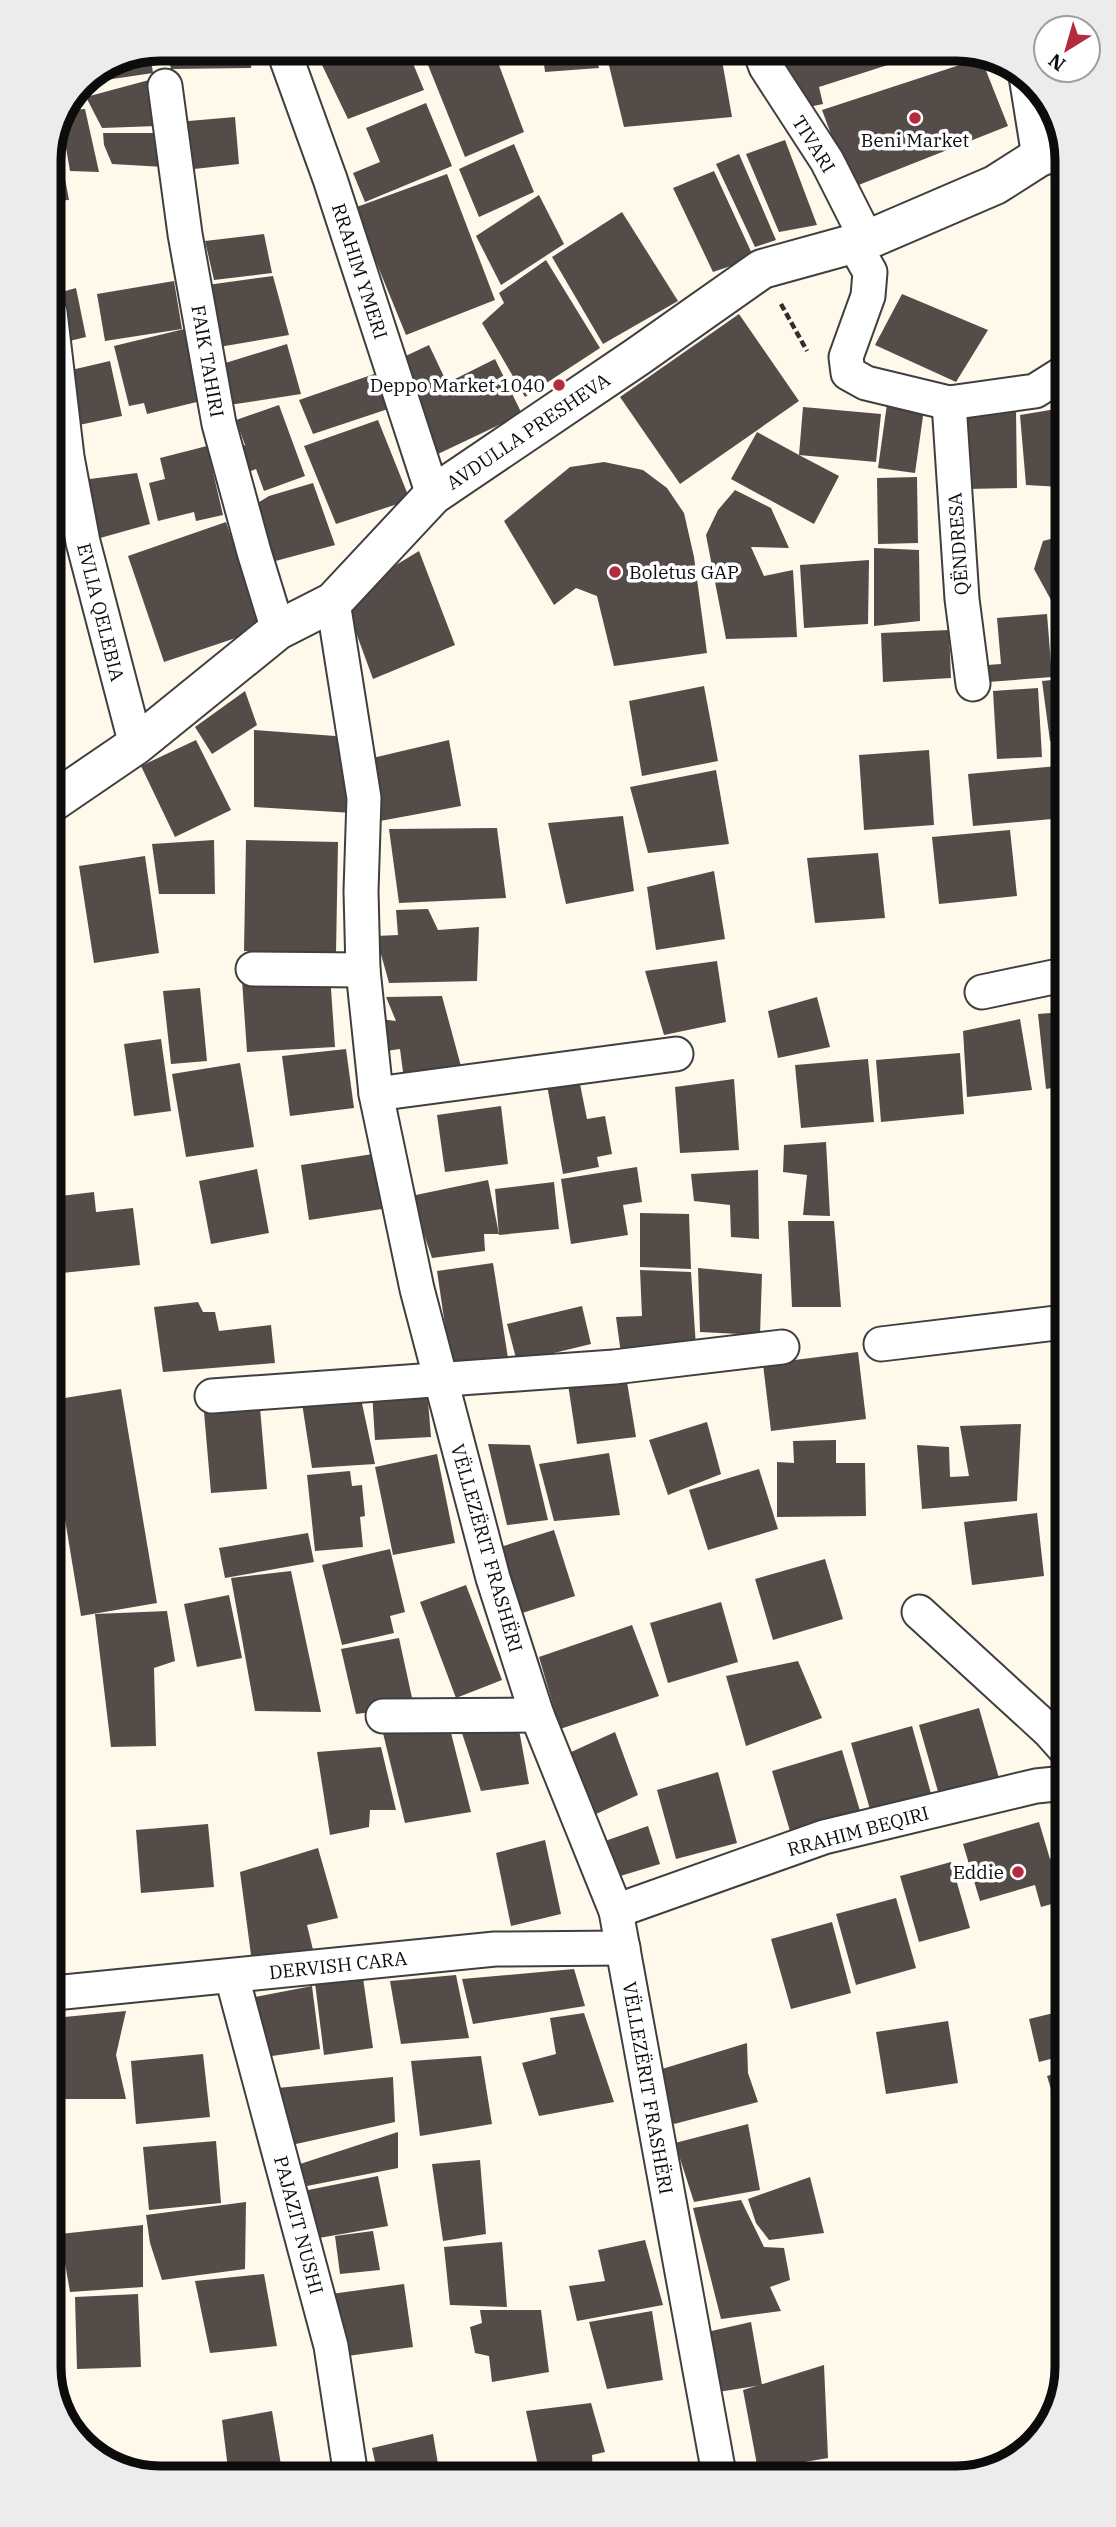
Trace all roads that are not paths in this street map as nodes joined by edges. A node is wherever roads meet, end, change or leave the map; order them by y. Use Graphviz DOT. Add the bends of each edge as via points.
graph roads {
  1 [pos="287,61"];
  2 [pos="764,61"];
  3 [pos="165,86"];
  4 [pos="1033,99"];
  5 [pos="1050,153"];
  6 [pos="860,242"];
  7 [pos="1055,378"];
  8 [pos="949,402"];
  9 [pos="61,406"];
  10 [pos="433,495"];
  11 [pos="333,602"];
  12 [pos="278,630"];
  13 [pos="973,684"];
  14 [pos="136,745"];
  15 [pos="61,793"];
  16 [pos="253,969"];
  17 [pos="363,970"];
  18 [pos="1055,977"];
  19 [pos="982,992"];
  20 [pos="676,1054"];
  21 [pos="376,1094"];
  22 [pos="1055,1323"];
  23 [pos="881,1344"];
  24 [pos="782,1348"];
  25 [pos="440,1380"];
  26 [pos="212,1396"];
  27 [pos="919,1612"];
  28 [pos="537,1715"];
  29 [pos="383,1716"];
  30 [pos="1055,1738"];
  31 [pos="1055,1784"];
  32 [pos="616,1911"];
  33 [pos="623,1948"];
  34 [pos="232,1977"];
  35 [pos="61,1992"];
  36 [pos="349,2466"];
  37 [pos="718,2466"];
  1 -- 10 [label="street, RRAHIM YMERI"];
  2 -- 6 [label="street, TIVARI" via="827,161"];
  3 -- 12 [label="street, FAIK TAHIRI" via="185,234 219,424"];
  4 -- 5 [label="street"];
  5 -- 6 [label="street, AVDULLA PRESHEVA" via="995,185"];
  6 -- 8 [label="street" via="870,272 868,296 846,357 848,373 866,383"];
  6 -- 10 [label="street, AVDULLA PRESHEVA" via="762,270"];
  7 -- 8 [label="street" via="1035,391"];
  8 -- 13 [label="street, QËNDRESA" via="962,599"];
  9 -- 14 [label="street, EVLIA QELEBIA" via="83,542"];
  10 -- 11 [label="street, AVDULLA PRESHEVA"];
  11 -- 12 [label="street, AVDULLA PRESHEVA"];
  11 -- 17 [label="street, VËLLEZËRIT FRASHËRI" via="364,798"];
  12 -- 14 [label="street, AVDULLA PRESHEVA"];
  14 -- 15 [label="street, AVDULLA PRESHEVA"];
  16 -- 17 [label="street"];
  17 -- 21 [label="street, VËLLEZËRIT FRASHËRI"];
  18 -- 19 [label="street"];
  20 -- 21 [label="street"];
  21 -- 25 [label="street, VËLLEZËRIT FRASHËRI"];
  22 -- 23 [label="street"];
  24 -- 25 [label="street"];
  25 -- 26 [label="street"];
  25 -- 28 [label="street, VËLLEZËRIT FRASHËRI" via="493,1578"];
  27 -- 30 [label="street"];
  28 -- 29 [label="street"];
  28 -- 32 [label="street, VËLLEZËRIT FRASHËRI"];
  31 -- 32 [label="street, RRAHIM BEQIRI" via="824,1837"];
  32 -- 33 [label="street, VËLLEZËRIT FRASHËRI"];
  33 -- 34 [label="street, DERVISH CARA" via="495,1949"];
  33 -- 37 [label="street, VËLLEZËRIT FRASHËRI"];
  34 -- 35 [label="street, DERVISH CARA"];
  34 -- 36 [label="street, PAJAZIT NUSHI" via="331,2346"];
}
